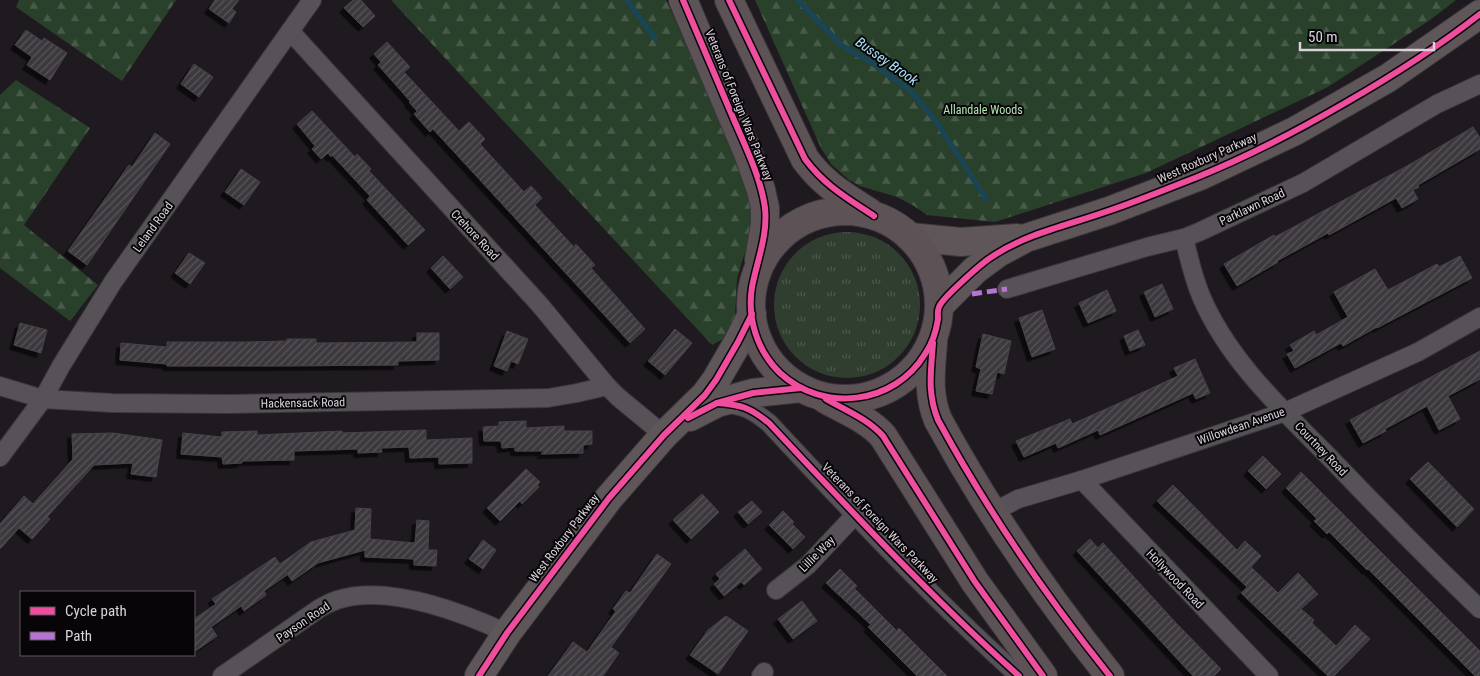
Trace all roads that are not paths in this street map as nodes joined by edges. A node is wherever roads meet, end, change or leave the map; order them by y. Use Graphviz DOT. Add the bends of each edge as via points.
graph roads {
  1 [pos="312,0"];
  2 [pos="683,0"];
  3 [pos="729,0"];
  4 [pos="1480,14"];
  5 [pos="290,31"];
  6 [pos="1480,84"];
  7 [pos="874,216"];
  8 [pos="910,237"];
  9 [pos="1026,238"];
  10 [pos="1184,238"];
  11 [pos="755,279"];
  12 [pos="1007,290"];
  13 [pos="939,306"];
  14 [pos="752,314"];
  15 [pos="1480,317"];
  16 [pos="934,336"];
  17 [pos="0,386"];
  18 [pos="608,386"];
  19 [pos="809,391"];
  20 [pos="43,399"];
  21 [pos="717,403"];
  22 [pos="1285,412"];
  23 [pos="670,429"];
  24 [pos="0,458"];
  25 [pos="1082,480"];
  26 [pos="994,512"];
  27 [pos="855,515"];
  28 [pos="776,590"];
  29 [pos="1480,609"];
  30 [pos="507,633"];
  31 [pos="222,676"];
  32 [pos="479,676"];
  33 [pos="1019,676"];
  34 [pos="1042,676"];
  35 [pos="1110,676"];
  36 [pos="1269,676"];
  1 -- 5 [label="street, Leland Road"];
  2 -- 11 [label="highway, Veterans of Foreign Wars Parkway" via="761,190 765,224"];
  3 -- 7 [label="highway" via="805,160 828,185"];
  4 -- 9 [label="main road, West Roxbury Parkway" via="1388,78 1295,132 1200,176"];
  5 -- 18 [label="street, Crehore Road" via="540,305"];
  5 -- 20 [label="street, Leland Road" via="113,282"];
  6 -- 10 [label="street, Parklawn Road" via="1438,104 1303,183"];
  7 -- 8 [label="highway"];
  7 -- 11 [label="highway" via="842,211 821,214 801,222 783,234 769,250"];
  8 -- 9 [label="main road, West Roxbury Parkway" via="961,242"];
  8 -- 13 [label="highway" via="931,268"];
  9 -- 13 [label="main road, West Roxbury Parkway" via="984,262"];
  10 -- 12 [label="street, Parklawn Road"];
  10 -- 22 [label="street, Courtney Road" via="1202,297 1225,341 1242,365"];
  11 -- 14 [label="highway"];
  13 -- 16 [label="highway"];
  14 -- 19 [label="highway" via="764,353 780,373"];
  14 -- 23 [label="main road, West Roxbury Parkway" via="716,380"];
  15 -- 22 [label="street, Willowdean Avenue" via="1418,352"];
  16 -- 19 [label="highway" via="913,370 887,389 849,399"];
  16 -- 26 [label="highway" via="930,385 933,408"];
  17 -- 20 [label="street, Hackensack Road"];
  18 -- 20 [label="street, Hackensack Road" via="548,398 228,404"];
  18 -- 23 [label="street, Crehore Road" via="618,397"];
  19 -- 21 [label="main road, West Roxbury Parkway" via="753,393"];
  19 -- 34 [label="highway" via="863,420 883,436 975,582"];
  20 -- 24 [label="street, Leland Road"];
  21 -- 23 [label="main road, West Roxbury Parkway"];
  21 -- 27 [label="street, Veterans of Foreign Wars Parkway" via="754,411"];
  22 -- 25 [label="street, Willowdean Avenue"];
  22 -- 29 [label="street, Courtney Road"];
  23 -- 30 [label="main road, West Roxbury Parkway" via="598,511"];
  25 -- 26 [label="street, Willowdean Avenue" via="1018,499"];
  25 -- 36 [label="street, Hollywood Road"];
  26 -- 35 [label="highway" via="1032,571"];
  27 -- 28 [label="street, Lillie Way" via="808,565"];
  27 -- 33 [label="street, Veterans of Foreign Wars Parkway"];
  30 -- 31 [label="street, Payson Road" via="437,606 386,595 355,596 320,608"];
  30 -- 32 [label="main road, West Roxbury Parkway"];
}
